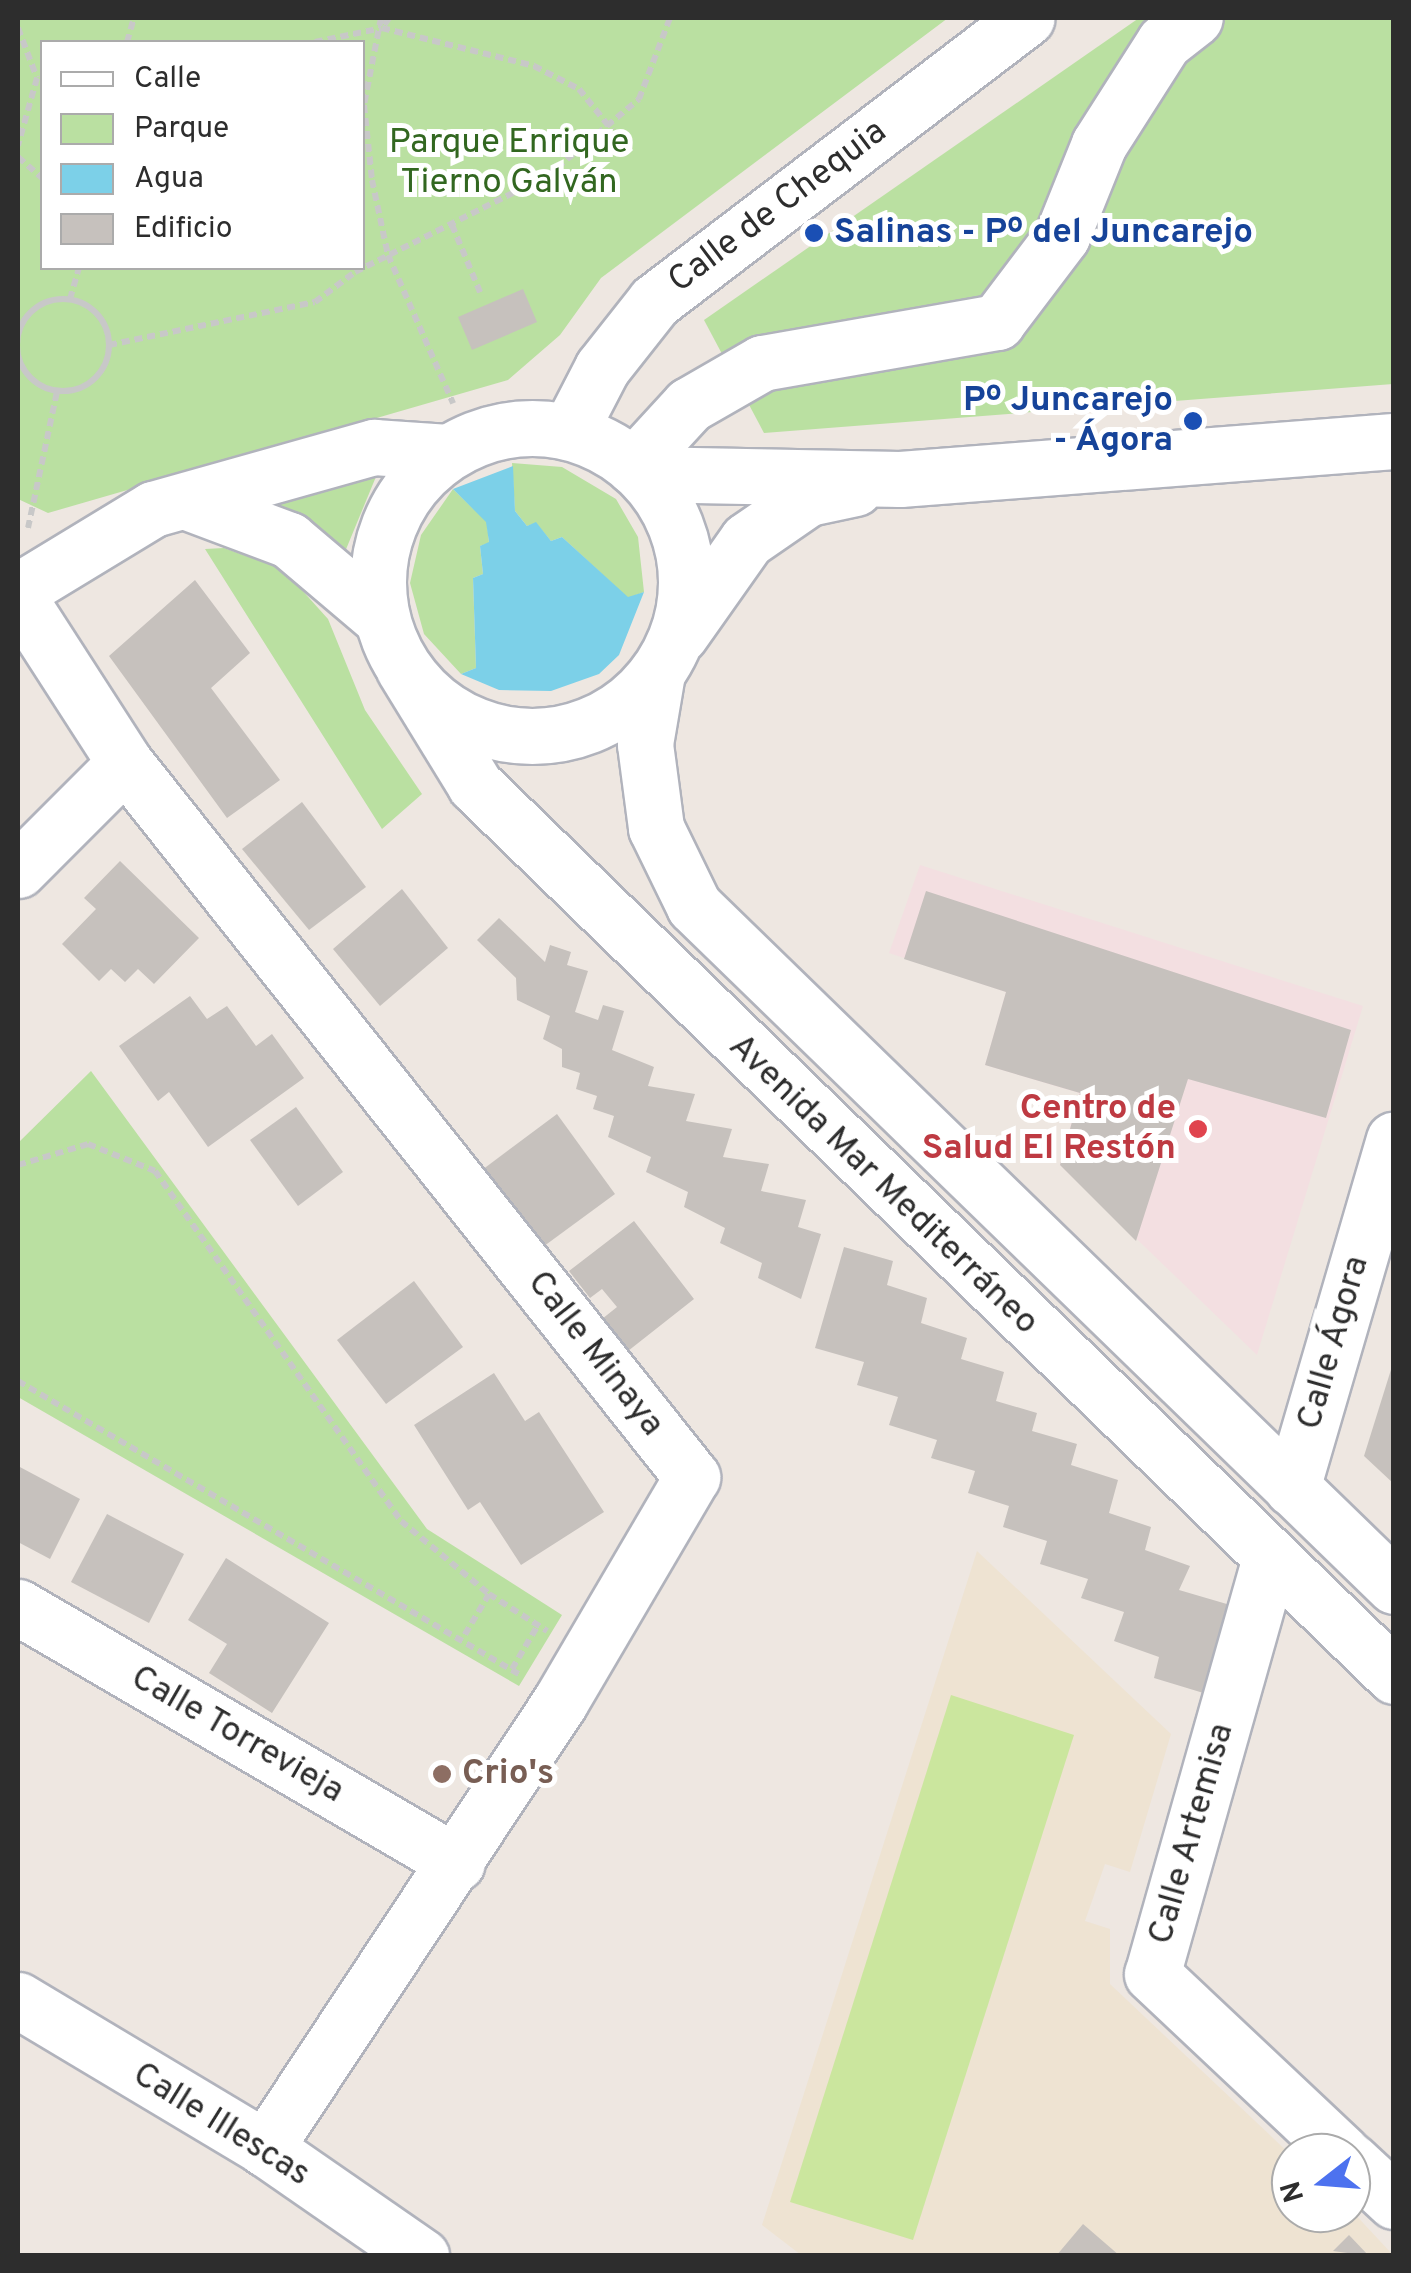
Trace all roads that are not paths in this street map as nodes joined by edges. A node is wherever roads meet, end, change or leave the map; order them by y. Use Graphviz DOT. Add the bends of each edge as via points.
graph roads {
  1 [pos="1027,18"];
  2 [pos="1196,18"];
  3 [pos="569,432"];
  4 [pos="1394,441"];
  5 [pos="459,446"];
  6 [pos="638,470"];
  7 [pos="900,478"];
  8 [pos="190,502"];
  9 [pos="20,576"];
  10 [pos="381,618"];
  11 [pos="666,657"];
  12 [pos="404,669"];
  13 [pos="125,763"];
  14 [pos="18,870"];
  15 [pos="1394,1140"];
  16 [pos="1292,1488"];
  17 [pos="1270,1558"];
  18 [pos="1394,1586"];
  19 [pos="18,1608"];
  20 [pos="1394,1676"];
  21 [pos="458,1863"];
  22 [pos="18,2000"];
  23 [pos="1321,2133"];
  24 [pos="265,2148"];
  25 [pos="1371,2180"];
  26 [pos="1394,2201"];
  27 [pos="421,2256"];
  1 -- 3 [label="street, Calle de Chequia" via="655,301 602,368"];
  2 -- 6 [label="street" via="1155,57 1099,144 1062,236 997,322 762,363 689,406"];
  3 -- 5 [label="street" via="519,428"];
  3 -- 6 [label="street"];
  4 -- 7 [label="street"];
  5 -- 8 [label="street" via="374,447"];
  5 -- 10 [label="street" via="412,484 388,524 378,571"];
  6 -- 7 [label="street"];
  6 -- 11 [label="street" via="682,547 686,595"];
  7 -- 11 [label="street" via="808,498 747,540"];
  8 -- 9 [label="street" via="153,509"];
  8 -- 10 [label="street" via="289,540"];
  9 -- 13 [label="street, Calle Minaya"];
  10 -- 12 [label="street"];
  11 -- 12 [label="street" via="593,723 530,738 452,713"];
  11 -- 16 [label="street, Avenida Mar Mediterráneo" via="646,744 656,828 694,906"];
  12 -- 17 [label="street, Avenida Mar Mediterráneo" via="474,785"];
  13 -- 14 [label="street"];
  13 -- 21 [label="street, Calle Minaya" via="692,1477"];
  15 -- 16 [label="street, Calle Ágora"];
  16 -- 18 [label="street, Avenida Mar Mediterráneo"];
  17 -- 20 [label="street, Avenida Mar Mediterráneo"];
  17 -- 23 [label="street, Calle Artemisa" via="1152,1974"];
  19 -- 21 [label="street, Calle Torrevieja"];
  21 -- 24 [label="street, Calle Minaya"];
  22 -- 24 [label="street, Calle Illescas"];
  24 -- 27 [label="street, Calle Illescas"];
  25 -- 26 [label="street"];
}
